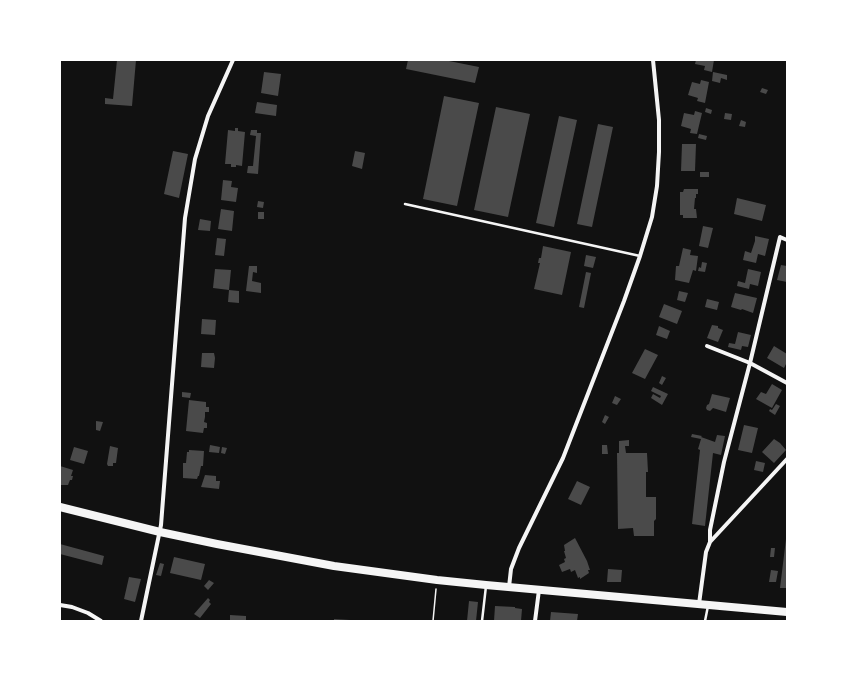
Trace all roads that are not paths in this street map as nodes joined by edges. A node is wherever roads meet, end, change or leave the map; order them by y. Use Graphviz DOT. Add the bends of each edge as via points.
graph roads {
  1 [pos="233,60"];
  2 [pos="653,60"];
  3 [pos="405,204"];
  4 [pos="787,240"];
  5 [pos="640,256"];
  6 [pos="707,346"];
  7 [pos="750,363"];
  8 [pos="786,380"];
  9 [pos="787,460"];
  10 [pos="60,507"];
  11 [pos="160,532"];
  12 [pos="710,542"];
  13 [pos="486,585"];
  14 [pos="509,587"];
  15 [pos="539,590"];
  16 [pos="699,604"];
  17 [pos="60,605"];
  18 [pos="708,605"];
  19 [pos="787,612"];
  20 [pos="101,621"];
  21 [pos="141,621"];
  22 [pos="482,621"];
  23 [pos="536,621"];
  24 [pos="705,621"];
  1 -- 11 [label="street" via="208,116 195,159 185,218"];
  2 -- 5 [label="street" via="660,152 652,217"];
  3 -- 5 [label="lane"];
  4 -- 7 [label="street" via="780,236"];
  5 -- 14 [label="street" via="563,458 519,548 511,569"];
  6 -- 7 [label="street"];
  7 -- 8 [label="street"];
  7 -- 12 [label="street" via="724,462 710,530"];
  9 -- 12 [label="street"];
  10 -- 11 [label="main road"];
  11 -- 13 [label="main road" via="334,566"];
  11 -- 21 [label="street"];
  12 -- 16 [label="street" via="706,552"];
  13 -- 14 [label="main road"];
  13 -- 22 [label="lane"];
  14 -- 15 [label="main road"];
  15 -- 16 [label="main road"];
  15 -- 23 [label="street"];
  16 -- 18 [label="main road"];
  17 -- 20 [label="street" via="88,612"];
  18 -- 19 [label="main road"];
  18 -- 24 [label="lane"];
}
